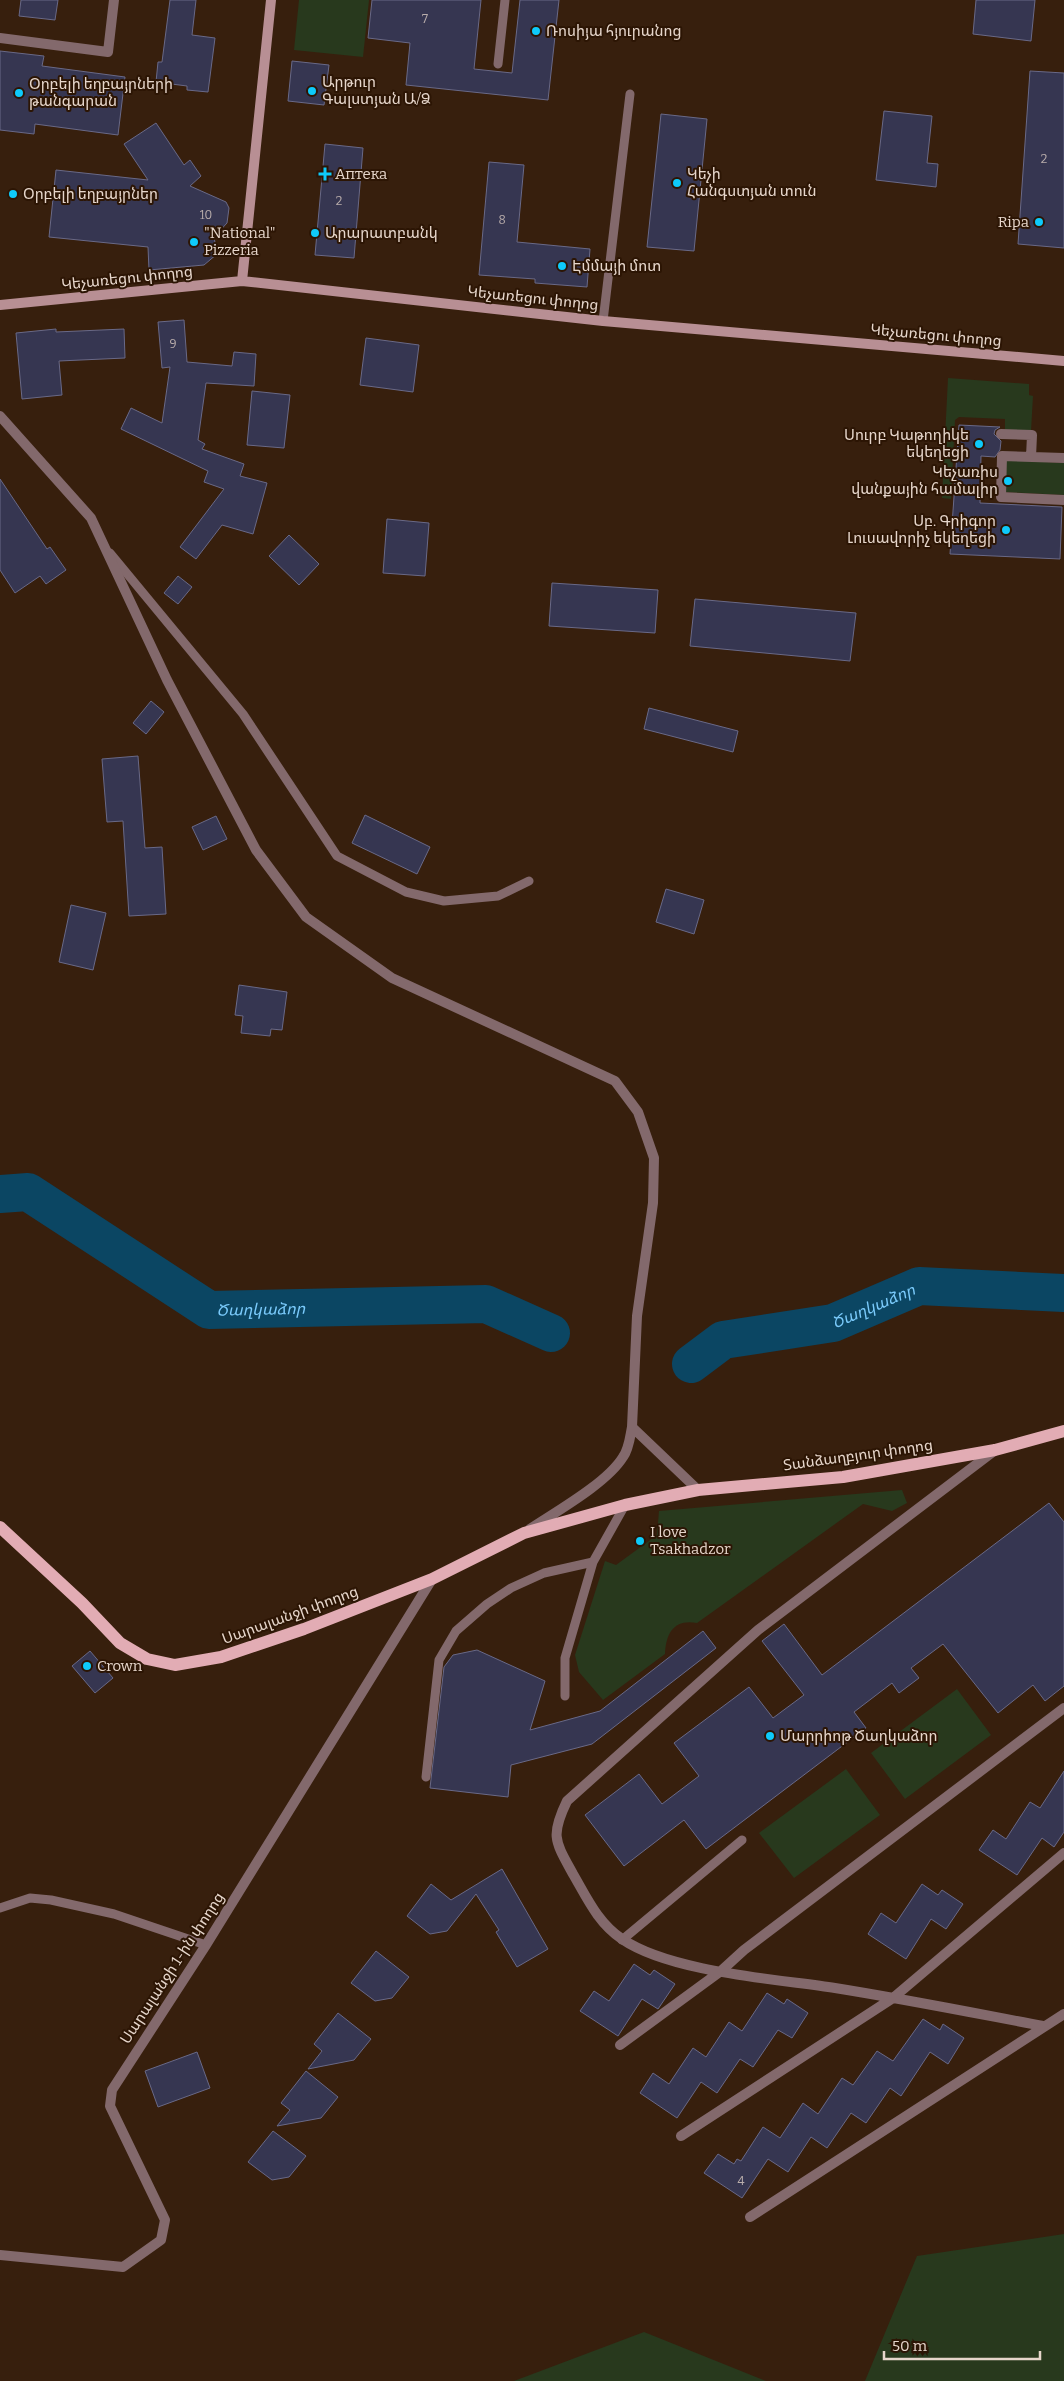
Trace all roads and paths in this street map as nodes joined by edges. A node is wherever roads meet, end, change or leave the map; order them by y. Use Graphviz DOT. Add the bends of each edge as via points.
graph roads {
  1 [pos="114,0"];
  2 [pos="271,0"];
  3 [pos="504,0"];
  4 [pos="0,38"];
  5 [pos="498,64"];
  6 [pos="630,94"];
  7 [pos="242,281"];
  8 [pos="0,305"];
  9 [pos="603,321"];
  10 [pos="1064,361"];
  11 [pos="0,416"];
  12 [pos="1001,434"];
  13 [pos="1031,457"];
  14 [pos="1064,458"];
  15 [pos="1064,500"];
  16 [pos="108,551"];
  17 [pos="529,881"];
  18 [pos="632,1427"];
  19 [pos="1064,1431"];
  20 [pos="995,1450"];
  21 [pos="698,1490"];
  22 [pos="625,1505"];
  23 [pos="0,1526"];
  24 [pos="524,1533"];
  25 [pos="593,1562"];
  26 [pos="432,1579"];
  27 [pos="565,1696"];
  28 [pos="1064,1708"];
  29 [pos="426,1777"];
  30 [pos="742,1840"];
  31 [pos="1064,1853"];
  32 [pos="0,1908"];
  33 [pos="622,1940"];
  34 [pos="206,1944"];
  35 [pos="721,1971"];
  36 [pos="893,1998"];
  37 [pos="1064,2014"];
  38 [pos="1043,2026"];
  39 [pos="620,2045"];
  40 [pos="681,2136"];
  41 [pos="750,2217"];
  42 [pos="0,2255"];
  1 -- 4 [label="street" via="108,52"];
  2 -- 7 [label="main road"];
  3 -- 5 [label="lane"];
  6 -- 9 [label="lane"];
  7 -- 8 [label="main road, Կեչառեցու փողոց"];
  7 -- 9 [label="main road, Կեչառեցու փողոց"];
  9 -- 10 [label="main road, Կեչառեցու փողոց"];
  11 -- 16 [label="street" via="91,518"];
  12 -- 13 [label="street" via="1032,435"];
  13 -- 14 [label="street"];
  13 -- 15 [label="street" via="1002,456 1001,497"];
  16 -- 17 [label="lane" via="243,714 337,856 406,892 444,901 498,896"];
  16 -- 18 [label="street" via="167,680 256,850 306,917 392,978 615,1081 638,1112 654,1158 653,1203 637,1316"];
  18 -- 21 [label="street"];
  18 -- 24 [label="street" via="624,1456 611,1472"];
  19 -- 20 [label="main road, Տանձաղբյուր փողոց"];
  20 -- 21 [label="main road, Տանձաղբյուր փողոց" via="843,1477"];
  20 -- 33 [label="street" via="758,1630 567,1801 557,1822 557,1844 598,1918"];
  21 -- 22 [label="main road, Տանձաղբյուր փողոց"];
  22 -- 24 [label="main road, Սարալանջի փողոց"];
  22 -- 25 [label="lane"];
  23 -- 26 [label="main road, Սարալանջի փողոց" via="120,1643 147,1659 175,1665 221,1657 304,1629"];
  24 -- 26 [label="main road, Սարալանջի փողոց"];
  25 -- 27 [label="lane" via="565,1658"];
  25 -- 29 [label="lane" via="544,1574 511,1588 486,1604 456,1631 439,1660"];
  26 -- 34 [label="street, Սարալանջի 1-ին փողոց"];
  28 -- 35 [label="street" via="744,1950"];
  30 -- 33 [label="lane"];
  31 -- 36 [label="street"];
  32 -- 34 [label="lane" via="30,1898 51,1900 114,1914"];
  33 -- 35 [label="street" via="658,1956"];
  34 -- 42 [label="street, Սարալանջի 1-ին փողոց" via="112,2090 110,2106 165,2220 161,2240 123,2267"];
  35 -- 36 [label="street"];
  35 -- 39 [label="street"];
  36 -- 38 [label="street"];
  36 -- 40 [label="street"];
  37 -- 38 [label="street"];
  38 -- 41 [label="street"];
}
